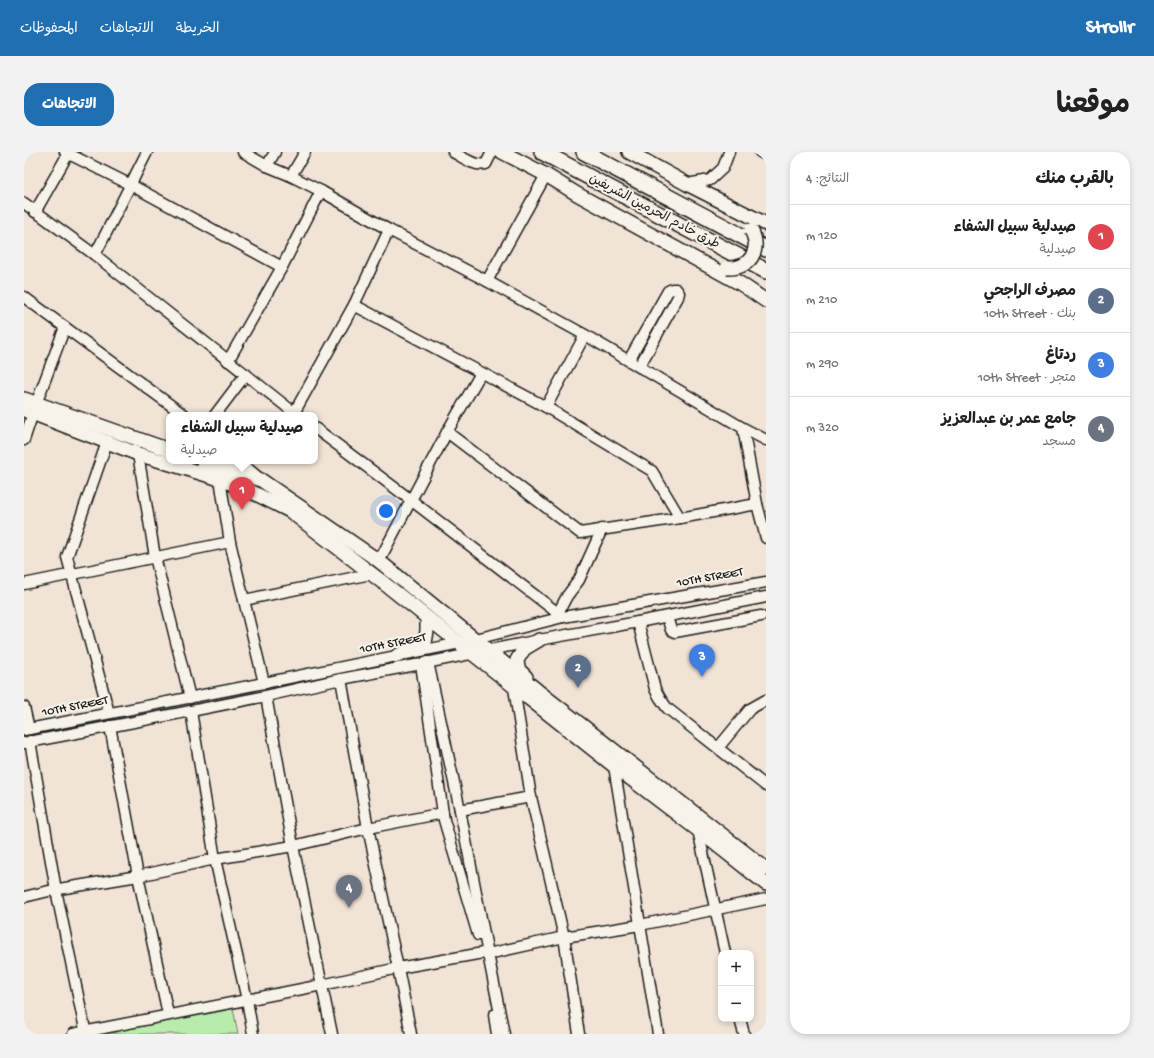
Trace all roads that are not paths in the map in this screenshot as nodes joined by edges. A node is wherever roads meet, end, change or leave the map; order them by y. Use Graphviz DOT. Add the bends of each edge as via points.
graph roads {
  1 [pos="147,152"];
  2 [pos="243,152"];
  3 [pos="276,152"];
  4 [pos="305,152"];
  5 [pos="453,152"];
  6 [pos="492,152"];
  7 [pos="502,152"];
  8 [pos="542,152"];
  9 [pos="584,152"];
  10 [pos="629,152"];
  11 [pos="729,152"];
  12 [pos="760,152"];
  13 [pos="67,153"];
  14 [pos="766,155"];
  15 [pos="267,166"];
  16 [pos="660,169"];
  17 [pos="546,175"];
  18 [pos="291,176"];
  19 [pos="687,184"];
  20 [pos="131,185"];
  21 [pos="321,191"];
  22 [pos="24,203"];
  23 [pos="35,212"];
  24 [pos="766,224"];
  25 [pos="389,230"];
  26 [pos="641,230"];
  27 [pos="766,249"];
  28 [pos="95,255"];
  29 [pos="282,267"];
  30 [pos="766,271"];
  31 [pos="487,281"];
  32 [pos="741,284"];
  33 [pos="766,295"];
  34 [pos="24,297"];
  35 [pos="766,301"];
  36 [pos="354,305"];
  37 [pos="65,327"];
  38 [pos="585,335"];
  39 [pos="629,360"];
  40 [pos="228,361"];
  41 [pos="639,367"];
  42 [pos="481,373"];
  43 [pos="246,374"];
  44 [pos="24,399"];
  45 [pos="546,407"];
  46 [pos="31,409"];
  47 [pos="180,412"];
  48 [pos="217,412"];
  49 [pos="294,412"];
  50 [pos="297,412"];
  51 [pos="743,428"];
  52 [pos="318,430"];
  53 [pos="447,432"];
  54 [pos="24,440"];
  55 [pos="766,440"];
  56 [pos="107,442"];
  57 [pos="166,449"];
  58 [pos="138,454"];
  59 [pos="166,463"];
  60 [pos="171,464"];
  61 [pos="212,464"];
  62 [pos="243,464"];
  63 [pos="220,479"];
  64 [pos="261,480"];
  65 [pos="411,500"];
  66 [pos="757,504"];
  67 [pos="680,518"];
  68 [pos="602,530"];
  69 [pos="766,538"];
  70 [pos="230,542"];
  71 [pos="155,557"];
  72 [pos="379,561"];
  73 [pos="371,574"];
  74 [pos="71,575"];
  75 [pos="766,582"];
  76 [pos="24,584"];
  77 [pos="766,597"];
  78 [pos="244,600"];
  79 [pos="560,615"];
  80 [pos="666,616"];
  81 [pos="761,616"];
  82 [pos="427,618"];
  83 [pos="638,622"];
  84 [pos="474,640"];
  85 [pos="539,640"];
  86 [pos="460,644"];
  87 [pos="488,650"];
  88 [pos="471,653"];
  89 [pos="397,656"];
  90 [pos="424,663"];
  91 [pos="341,678"];
  92 [pos="264,683"];
  93 [pos="514,688"];
  94 [pos="538,691"];
  95 [pos="266,696"];
  96 [pos="190,698"];
  97 [pos="766,700"];
  98 [pos="24,708"];
  99 [pos="191,711"];
  100 [pos="109,713"];
  101 [pos="110,726"];
  102 [pos="26,729"];
  103 [pos="27,742"];
  104 [pos="718,748"];
  105 [pos="614,766"];
  106 [pos="766,786"];
  107 [pos="531,797"];
  108 [pos="460,810"];
  109 [pos="443,812"];
  110 [pos="368,828"];
  111 [pos="698,830"];
  112 [pos="292,846"];
  113 [pos="215,859"];
  114 [pos="766,869"];
  115 [pos="138,876"];
  116 [pos="766,884"];
  117 [pos="56,890"];
  118 [pos="24,897"];
  119 [pos="766,899"];
  120 [pos="715,910"];
  121 [pos="640,925"];
  122 [pos="564,937"];
  123 [pos="724,950"];
  124 [pos="486,954"];
  125 [pos="398,968"];
  126 [pos="322,984"];
  127 [pos="247,1000"];
  128 [pos="168,1014"];
  129 [pos="741,1022"];
  130 [pos="86,1033"];
  131 [pos="73,1034"];
  132 [pos="253,1034"];
  133 [pos="332,1034"];
  134 [pos="411,1034"];
  135 [pos="497,1034"];
  136 [pos="504,1034"];
  137 [pos="579,1034"];
  138 [pos="658,1034"];
  139 [pos="744,1034"];
  1 -- 20 [label="street"];
  2 -- 15 [label="street"];
  3 -- 15 [label="street"];
  4 -- 18 [label="street"];
  5 -- 6 [label="street" via="481,165 486,164"];
  7 -- 17 [label="main road"];
  8 -- 30 [label="highway, طرق خادم الحرمين الشريفين"];
  9 -- 27 [label="highway, طرق خادم الحرمين الشريفين"];
  10 -- 16 [label="main road"];
  11 -- 19 [label="street" via="723,168 710,180"];
  12 -- 14 [label="street"];
  13 -- 20 [label="street"];
  13 -- 23 [label="street"];
  15 -- 18 [label="street"];
  16 -- 19 [label="main road"];
  16 -- 26 [label="main road, bridge" via="684,191 748,226 755,237 753,254 747,263 727,268 673,241"];
  17 -- 26 [label="main road"];
  17 -- 31 [label="street"];
  18 -- 21 [label="street"];
  19 -- 24 [label="main road"];
  20 -- 28 [label="street"];
  20 -- 29 [label="street"];
  21 -- 25 [label="street"];
  21 -- 29 [label="street"];
  22 -- 23 [label="street"];
  23 -- 28 [label="street"];
  25 -- 31 [label="street"];
  25 -- 36 [label="street"];
  26 -- 32 [label="main road"];
  28 -- 40 [label="street"];
  29 -- 40 [label="street"];
  31 -- 38 [label="street"];
  32 -- 33 [label="main road"];
  32 -- 35 [label="main road"];
  34 -- 37 [label="street"];
  36 -- 42 [label="street"];
  36 -- 50 [label="street"];
  37 -- 46 [label="street"];
  37 -- 47 [label="street"];
  38 -- 39 [label="street"];
  38 -- 45 [label="street"];
  39 -- 41 [label="street"];
  39 -- 41 [label="street" via="668,291 676,289 678,297"];
  40 -- 43 [label="street"];
  41 -- 51 [label="street"];
  42 -- 45 [label="street"];
  42 -- 53 [label="street"];
  43 -- 48 [label="street"];
  43 -- 49 [label="street"];
  44 -- 46 [label="main road"];
  45 -- 67 [label="street" via="652,471"];
  46 -- 54 [label="street"];
  46 -- 56 [label="main road"];
  46 -- 57 [label="main road"];
  51 -- 55 [label="street"];
  51 -- 66 [label="street"];
  52 -- 65 [label="street"];
  53 -- 65 [label="street"];
  53 -- 68 [label="street" via="580,533"];
  56 -- 58 [label="main road"];
  56 -- 74 [label="street" via="67,557"];
  58 -- 59 [label="main road"];
  58 -- 71 [label="street"];
  60 -- 63 [label="main road"];
  61 -- 64 [label="main road"];
  62 -- 64 [label="street"];
  63 -- 70 [label="street"];
  63 -- 73 [label="main road" via="290,511"];
  64 -- 72 [label="main road"];
  65 -- 72 [label="street"];
  65 -- 79 [label="street"];
  66 -- 67 [label="street"];
  66 -- 69 [label="street"];
  67 -- 68 [label="street"];
  68 -- 79 [label="street"];
  70 -- 71 [label="street"];
  70 -- 78 [label="street"];
  71 -- 74 [label="street"];
  71 -- 96 [label="street"];
  72 -- 84 [label="main road"];
  73 -- 78 [label="street"];
  73 -- 82 [label="main road"];
  74 -- 76 [label="street"];
  74 -- 100 [label="street"];
  75 -- 79 [label="street, 10TH STREET"];
  77 -- 80 [label="street, 10TH STREET"];
  78 -- 92 [label="street"];
  79 -- 84 [label="street, 10TH STREET"];
  80 -- 81 [label="street" via="671,630 675,632"];
  80 -- 83 [label="street, 10TH STREET"];
  82 -- 86 [label="main road"];
  82 -- 89 [label="main road" via="425,643"];
  83 -- 85 [label="street, 10TH STREET"];
  83 -- 104 [label="street" via="655,689 660,698 667,708"];
  84 -- 86 [label="street, 10TH STREET"];
  84 -- 87 [label="main road"];
  85 -- 87 [label="street, 10TH STREET"];
  85 -- 94 [label="main road" via="524,649 517,660 518,669"];
  86 -- 88 [label="main road"];
  86 -- 89 [label="street, 10TH STREET"];
  87 -- 88 [label="street, 10TH STREET"];
  87 -- 94 [label="main road"];
  88 -- 90 [label="street, 10TH STREET"];
  88 -- 93 [label="main road"];
  89 -- 92 [label="street, 10TH STREET"];
  90 -- 91 [label="street, 10TH STREET"];
  90 -- 108 [label="street"];
  90 -- 109 [label="street"];
  91 -- 95 [label="street, 10TH STREET"];
  91 -- 110 [label="street"];
  92 -- 96 [label="street, 10TH STREET"];
  93 -- 105 [label="main road"];
  93 -- 107 [label="street"];
  94 -- 114 [label="main road"];
  95 -- 99 [label="street, 10TH STREET"];
  95 -- 112 [label="street"];
  96 -- 100 [label="street, 10TH STREET"];
  97 -- 104 [label="street" via="750,709"];
  98 -- 102 [label="street"];
  99 -- 101 [label="street, 10TH STREET"];
  99 -- 113 [label="street"];
  100 -- 102 [label="street, 10TH STREET"];
  101 -- 103 [label="street, 10TH STREET"];
  101 -- 115 [label="street"];
  103 -- 117 [label="street"];
  104 -- 106 [label="street"];
  105 -- 111 [label="main road"];
  105 -- 121 [label="street"];
  107 -- 108 [label="street"];
  107 -- 122 [label="street"];
  108 -- 124 [label="street"];
  109 -- 110 [label="street"];
  109 -- 124 [label="street"];
  110 -- 112 [label="street"];
  110 -- 125 [label="street"];
  111 -- 116 [label="main road"];
  111 -- 120 [label="street"];
  112 -- 113 [label="street"];
  112 -- 126 [label="street"];
  113 -- 115 [label="street"];
  113 -- 127 [label="street"];
  115 -- 117 [label="street"];
  115 -- 128 [label="street"];
  117 -- 118 [label="street"];
  117 -- 130 [label="street"];
  119 -- 120 [label="street"];
  120 -- 121 [label="street"];
  120 -- 123 [label="street"];
  121 -- 122 [label="street"];
  121 -- 138 [label="street"];
  122 -- 124 [label="street"];
  122 -- 137 [label="street"];
  124 -- 125 [label="street"];
  124 -- 135 [label="street"];
  124 -- 136 [label="street"];
  125 -- 126 [label="street"];
  125 -- 134 [label="street"];
  126 -- 127 [label="street"];
  126 -- 133 [label="street"];
  127 -- 128 [label="street"];
  127 -- 132 [label="street"];
  128 -- 130 [label="street"];
  129 -- 139 [label="street"];
  130 -- 131 [label="street"];
}
